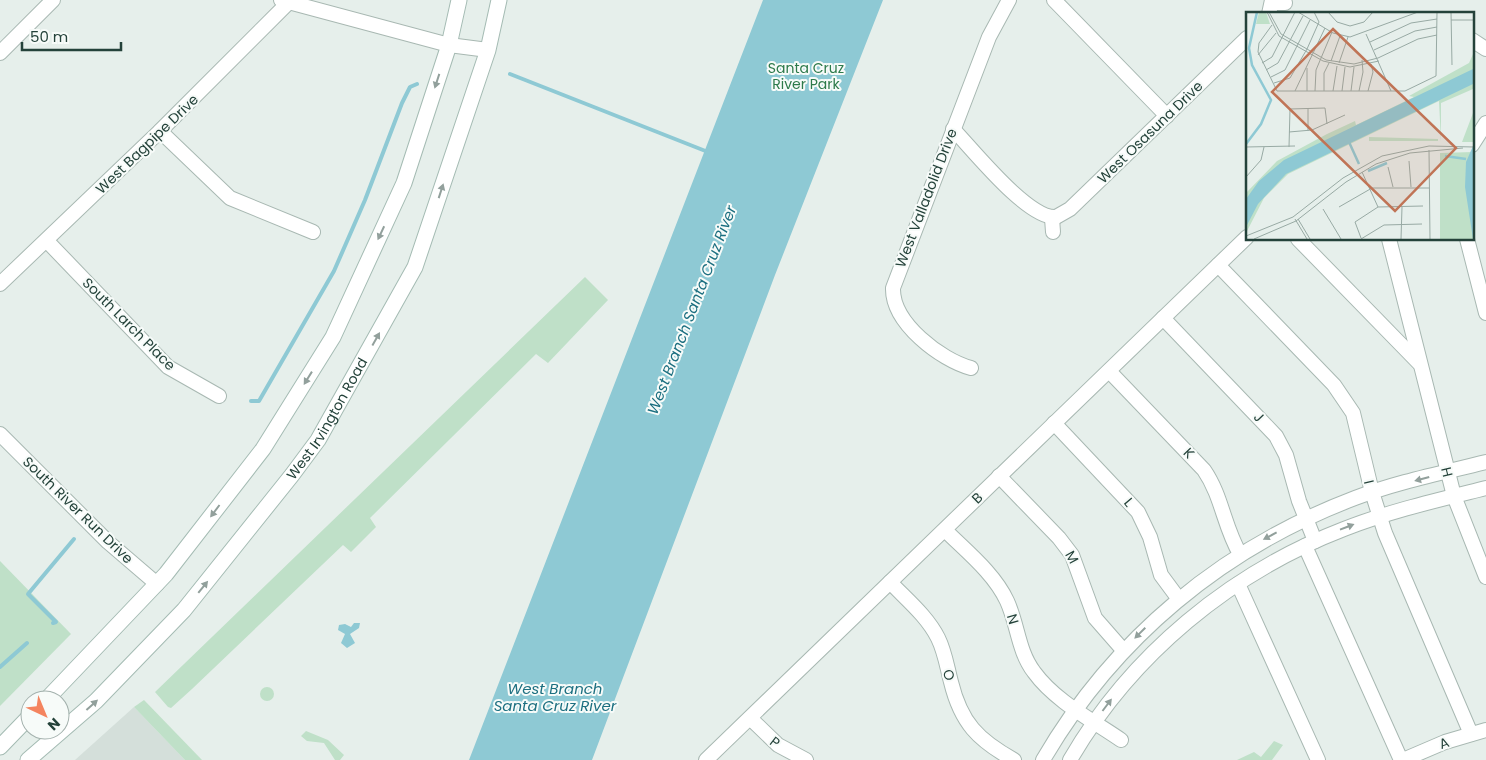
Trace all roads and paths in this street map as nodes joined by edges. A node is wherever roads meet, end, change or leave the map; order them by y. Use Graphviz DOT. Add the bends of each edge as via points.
graph roads {
  1 [pos="53,0"];
  2 [pos="458,0"];
  3 [pos="499,0"];
  4 [pos="1009,0"];
  5 [pos="1054,0"];
  6 [pos="286,1"];
  7 [pos="1246,39"];
  8 [pos="1474,41"];
  9 [pos="449,45"];
  10 [pos="1486,49"];
  11 [pos="488,50"];
  12 [pos="0,53"];
  13 [pos="1166,116"];
  14 [pos="1486,123"];
  15 [pos="953,129"];
  16 [pos="160,131"];
  17 [pos="1474,142"];
  18 [pos="313,232"];
  19 [pos="1246,238"];
  20 [pos="1299,240"];
  21 [pos="1389,240"];
  22 [pos="1467,240"];
  23 [pos="47,241"];
  24 [pos="1218,265"];
  25 [pos="0,284"];
  26 [pos="1486,313"];
  27 [pos="1163,318"];
  28 [pos="1420,364"];
  29 [pos="971,368"];
  30 [pos="1109,371"];
  31 [pos="219,396"];
  32 [pos="1054,423"];
  33 [pos="0,434"];
  34 [pos="1486,462"];
  35 [pos="1447,472"];
  36 [pos="999,476"];
  37 [pos="1486,488"];
  38 [pos="1372,492"];
  39 [pos="1454,496"];
  40 [pos="1380,516"];
  41 [pos="1305,519"];
  42 [pos="945,530"];
  43 [pos="1310,543"];
  44 [pos="1236,557"];
  45 [pos="1486,577"];
  46 [pos="1241,581"];
  47 [pos="890,582"];
  48 [pos="157,584"];
  49 [pos="1178,598"];
  50 [pos="1123,650"];
  51 [pos="56,690"];
  52 [pos="1076,709"];
  53 [pos="750,718"];
  54 [pos="1095,721"];
  55 [pos="20,727"];
  56 [pos="1486,730"];
  57 [pos="1471,734"];
  58 [pos="1121,740"];
  59 [pos="0,748"];
  60 [pos="28,760"];
  61 [pos="706,760"];
  62 [pos="806,760"];
  63 [pos="1014,760"];
  64 [pos="1043,760"];
  65 [pos="1070,760"];
  66 [pos="1318,760"];
  67 [pos="1402,760"];
  1 -- 12 [label="street"];
  2 -- 9 [label="main road"];
  3 -- 11 [label="main road, West Irvington Road"];
  4 -- 15 [label="street, West Valladolid Drive" via="989,38"];
  5 -- 13 [label="street"];
  6 -- 9 [label="street"];
  6 -- 16 [label="street, West Bagpipe Drive"];
  7 -- 13 [label="street, West Osasuna Drive"];
  8 -- 10 [label="street"];
  9 -- 11 [label="street"];
  9 -- 48 [label="main road, one-way" via="404,183 333,337 263,449"];
  60 -- 11 [label="main road, West Irvington Road, one-way" via="96,701 184,610 318,440 416,267"];
  13 -- 15 [label="street, West Osasuna Drive" via="1070,209 1051,222 1025,204"];
  14 -- 17 [label="street"];
  15 -- 29 [label="street, West Valladolid Drive" via="888,300 932,348"];
  16 -- 18 [label="street" via="230,198"];
  16 -- 23 [label="street, West Bagpipe Drive"];
  19 -- 24 [label="street, B"];
  20 -- 28 [label="street"];
  21 -- 28 [label="street, H"];
  22 -- 26 [label="street"];
  23 -- 25 [label="street, West Bagpipe Drive"];
  23 -- 31 [label="street, South Larch Place" via="168,367"];
  24 -- 27 [label="street, B"];
  24 -- 38 [label="street, I" via="1348,402 1357,425"];
  27 -- 30 [label="street, B"];
  27 -- 41 [label="street, J" via="1276,436 1286,455"];
  28 -- 35 [label="street, H"];
  30 -- 32 [label="street, B"];
  30 -- 44 [label="street, K" via="1204,470 1215,489"];
  32 -- 36 [label="street, B"];
  32 -- 49 [label="street, L" via="1138,512 1150,537 1161,575"];
  33 -- 48 [label="street, South River Run Drive" via="82,517"];
  34 -- 35 [label="street"];
  35 -- 38 [label="street, one-way"];
  35 -- 39 [label="street, H"];
  36 -- 42 [label="street, B"];
  36 -- 50 [label="street, M" via="1069,551 1077,564 1095,618"];
  37 -- 39 [label="street"];
  38 -- 40 [label="street, I"];
  38 -- 41 [label="street"];
  39 -- 40 [label="street"];
  39 -- 45 [label="street, H"];
  43 -- 40 [label="street, one-way"];
  40 -- 57 [label="street, I"];
  41 -- 43 [label="street, J"];
  41 -- 44 [label="street, one-way"];
  42 -- 47 [label="street, B"];
  42 -- 52 [label="street, N" via="1002,591 1023,654 1034,674"];
  43 -- 46 [label="street"];
  43 -- 67 [label="street, J"];
  44 -- 46 [label="street, K"];
  44 -- 49 [label="street"];
  54 -- 46 [label="street, one-way" via="1160,645"];
  46 -- 66 [label="street"];
  47 -- 53 [label="street, B"];
  47 -- 63 [label="street, O" via="924,618 938,639 958,704 967,722 988,744"];
  48 -- 51 [label="main road"];
  49 -- 50 [label="street, one-way"];
  50 -- 52 [label="street"];
  52 -- 54 [label="street, N"];
  52 -- 64 [label="street"];
  53 -- 61 [label="street, B"];
  53 -- 62 [label="street, P" via="778,745"];
  54 -- 58 [label="street, N"];
  54 -- 65 [label="street"];
  55 -- 59 [label="main road"];
  56 -- 57 [label="street, A"];
  57 -- 67 [label="street, A"];
}
